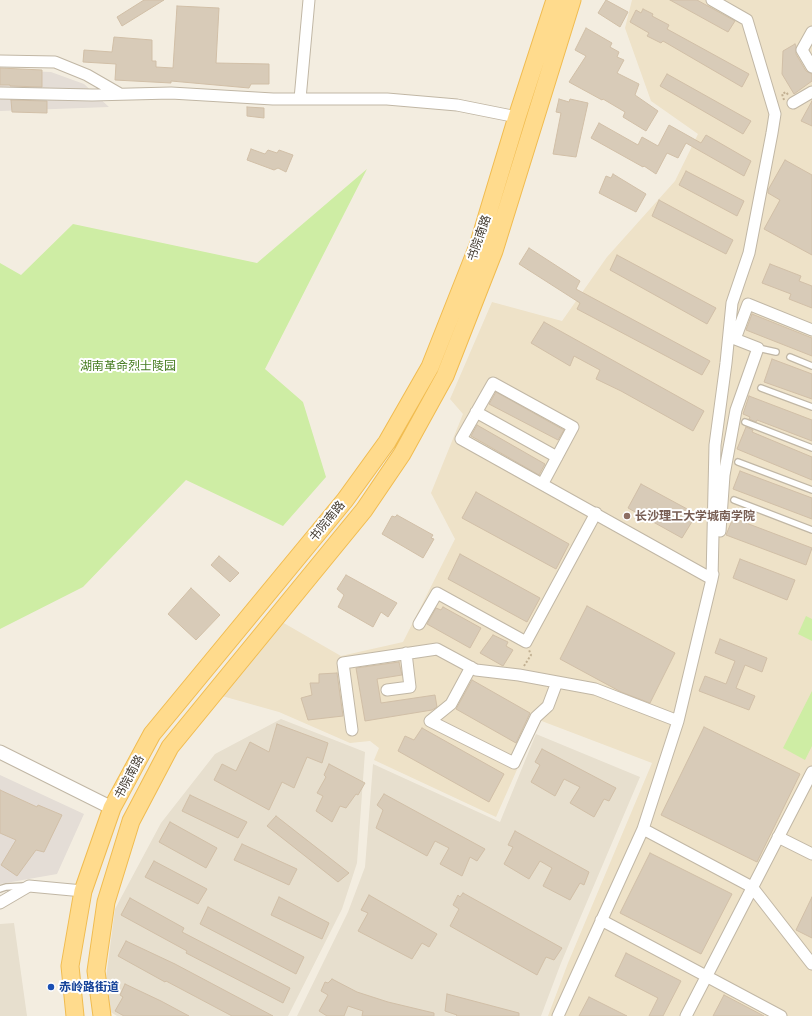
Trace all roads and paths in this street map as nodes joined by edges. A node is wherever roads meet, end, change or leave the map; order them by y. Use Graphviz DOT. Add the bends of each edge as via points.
graph roads {
  1 [pos="310,0"];
  2 [pos="556,0"];
  3 [pos="572,0"];
  4 [pos="712,0"];
  5 [pos="812,32"];
  6 [pos="0,61"];
  7 [pos="812,67"];
  8 [pos="812,92"];
  9 [pos="0,93"];
  10 [pos="120,94"];
  11 [pos="300,99"];
  12 [pos="793,103"];
  13 [pos="517,116"];
  14 [pos="812,330"];
  15 [pos="758,348"];
  16 [pos="776,352"];
  17 [pos="790,357"];
  18 [pos="812,366"];
  19 [pos="761,388"];
  20 [pos="812,407"];
  21 [pos="476,412"];
  22 [pos="745,422"];
  23 [pos="812,448"];
  24 [pos="557,457"];
  25 [pos="738,462"];
  26 [pos="542,483"];
  27 [pos="812,490"];
  28 [pos="734,500"];
  29 [pos="596,513"];
  30 [pos="812,530"];
  31 [pos="712,579"];
  32 [pos="419,624"];
  33 [pos="526,642"];
  34 [pos="406,653"];
  35 [pos="471,667"];
  36 [pos="519,676"];
  37 [pos="557,682"];
  38 [pos="387,690"];
  39 [pos="678,721"];
  40 [pos="352,730"];
  41 [pos="0,752"];
  42 [pos="812,772"];
  43 [pos="112,808"];
  44 [pos="643,829"];
  45 [pos="778,837"];
  46 [pos="812,854"];
  47 [pos="29,886"];
  48 [pos="752,887"];
  49 [pos="0,889"];
  50 [pos="84,890"];
  51 [pos="0,903"];
  52 [pos="601,920"];
  53 [pos="812,964"];
  54 [pos="706,976"];
  55 [pos="75,1016"];
  56 [pos="102,1016"];
  57 [pos="558,1016"];
  58 [pos="686,1016"];
  59 [pos="781,1016"];
  1 -- 11 [label="street"];
  2 -- 13 [label="main road, 书院南路"];
  3 -- 56 [label="main road, 书院南路" via="494,251 446,376 402,454 368,504 170,747 131,820 106,902 96,970"];
  4 -- 31 [label="street" via="747,20 775,114 749,253 732,303 715,445"];
  5 -- 7 [label="street" via="802,50"];
  6 -- 10 [label="street" via="55,62 87,75"];
  8 -- 12 [label="street"];
  9 -- 10 [label="street"];
  10 -- 11 [label="street" via="170,93"];
  11 -- 13 [label="street" via="387,99 457,105"];
  13 -- 43 [label="main road, 书院南路" via="478,246 430,367 391,435 345,500 152,734"];
  14 -- 15 [label="street" via="748,304 735,339"];
  15 -- 16 [label="lane"];
  15 -- 31 [label="street" via="736,410 724,475 720,535"];
  17 -- 18 [label="lane"];
  19 -- 20 [label="lane"];
  21 -- 24 [label="street"];
  21 -- 24 [label="street" via="493,383 573,427"];
  21 -- 26 [label="street" via="461,438"];
  22 -- 23 [label="lane"];
  24 -- 26 [label="street"];
  25 -- 27 [label="lane"];
  26 -- 29 [label="street"];
  28 -- 30 [label="lane"];
  29 -- 31 [label="street"];
  29 -- 33 [label="street"];
  31 -- 39 [label="street"];
  32 -- 33 [label="street" via="437,593"];
  33 -- 36 [label="path" via="531,654"];
  34 -- 35 [label="street" via="437,649"];
  34 -- 38 [label="street" via="410,687"];
  34 -- 40 [label="street" via="343,663"];
  35 -- 36 [label="street" via="476,670"];
  35 -- 37 [label="street" via="451,704 430,721 514,763 536,716 548,706"];
  36 -- 37 [label="street"];
  37 -- 39 [label="street" via="595,689"];
  39 -- 44 [label="street"];
  41 -- 43 [label="street"];
  42 -- 45 [label="street"];
  43 -- 50 [label="main road, 书院南路"];
  44 -- 48 [label="street"];
  44 -- 52 [label="street"];
  45 -- 46 [label="street"];
  45 -- 48 [label="street"];
  47 -- 49 [label="lane"];
  47 -- 50 [label="street"];
  47 -- 51 [label="street"];
  48 -- 53 [label="street"];
  48 -- 54 [label="street"];
  50 -- 55 [label="main road, 书院南路" via="70,966"];
  52 -- 54 [label="street"];
  52 -- 57 [label="street"];
  54 -- 58 [label="street"];
  54 -- 59 [label="street"];
}
